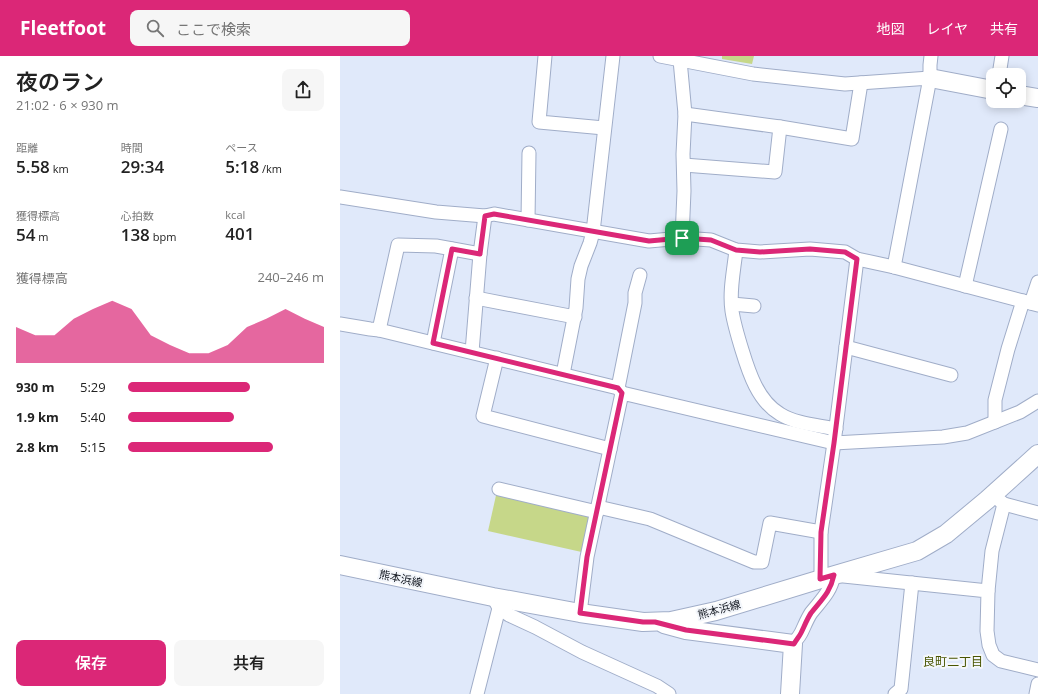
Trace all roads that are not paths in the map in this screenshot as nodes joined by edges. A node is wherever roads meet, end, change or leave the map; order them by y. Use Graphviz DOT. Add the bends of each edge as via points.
graph roads {
  1 [pos="545,56"];
  2 [pos="613,56"];
  3 [pos="660,56"];
  4 [pos="931,56"];
  5 [pos="1002,56"];
  6 [pos="680,58"];
  7 [pos="1000,68"];
  8 [pos="930,78"];
  9 [pos="861,83"];
  10 [pos="986,89"];
  11 [pos="1026,96"];
  12 [pos="1038,98"];
  13 [pos="685,114"];
  14 [pos="780,127"];
  15 [pos="604,128"];
  16 [pos="1001,129"];
  17 [pos="529,153"];
  18 [pos="684,165"];
  19 [pos="340,197"];
  20 [pos="485,216"];
  21 [pos="528,220"];
  22 [pos="593,232"];
  23 [pos="682,238"];
  24 [pos="452,249"];
  25 [pos="736,250"];
  26 [pos="480,254"];
  27 [pos="857,259"];
  28 [pos="894,267"];
  29 [pos="640,275"];
  30 [pos="1038,282"];
  31 [pos="965,286"];
  32 [pos="476,298"];
  33 [pos="1031,303"];
  34 [pos="732,304"];
  35 [pos="754,306"];
  36 [pos="575,316"];
  37 [pos="340,324"];
  38 [pos="379,330"];
  39 [pos="433,343"];
  40 [pos="846,347"];
  41 [pos="472,352"];
  42 [pos="497,358"];
  43 [pos="564,374"];
  44 [pos="950,375"];
  45 [pos="620,390"];
  46 [pos="1038,401"];
  47 [pos="995,422"];
  48 [pos="836,429"];
  49 [pos="834,443"];
  50 [pos="610,448"];
  51 [pos="1038,454"];
  52 [pos="498,489"];
  53 [pos="999,499"];
  54 [pos="597,509"];
  55 [pos="1038,513"];
  56 [pos="821,532"];
  57 [pos="340,565"];
  58 [pos="827,577"];
  59 [pos="912,583"];
  60 [pos="988,591"];
  61 [pos="496,603"];
  62 [pos="580,613"];
  63 [pos="655,622"];
  64 [pos="794,644"];
  65 [pos="1038,670"];
  66 [pos="1038,684"];
  67 [pos="477,694"];
  68 [pos="668,694"];
  69 [pos="790,694"];
  70 [pos="895,694"];
  71 [pos="1036,694"];
  1 -- 15 [label="street" via="539,122"];
  2 -- 15 [label="street"];
  3 -- 6 [label="street"];
  4 -- 8 [label="street"];
  5 -- 7 [label="street"];
  6 -- 9 [label="street" via="753,74 845,84"];
  6 -- 13 [label="street"];
  8 -- 9 [label="street"];
  8 -- 10 [label="main road"];
  8 -- 28 [label="street"];
  9 -- 14 [label="street" via="852,139"];
  11 -- 12 [label="main road"];
  13 -- 14 [label="street"];
  13 -- 18 [label="street"];
  14 -- 18 [label="street" via="775,172"];
  15 -- 22 [label="street"];
  16 -- 31 [label="street"];
  17 -- 21 [label="street"];
  18 -- 23 [label="street"];
  19 -- 20 [label="street" via="436,212"];
  20 -- 21 [label="street" via="494,214"];
  20 -- 26 [label="street"];
  21 -- 22 [label="street"];
  22 -- 23 [label="street" via="649,241"];
  22 -- 36 [label="street" via="578,279"];
  23 -- 25 [label="street" via="711,240"];
  24 -- 26 [label="street"];
  24 -- 38 [label="street" via="398,245"];
  24 -- 39 [label="street"];
  25 -- 27 [label="street" via="760,252 810,249 845,252"];
  25 -- 34 [label="street"];
  26 -- 32 [label="street"];
  27 -- 28 [label="street"];
  27 -- 40 [label="street"];
  28 -- 31 [label="street"];
  29 -- 45 [label="street"];
  30 -- 33 [label="street"];
  31 -- 33 [label="street"];
  32 -- 36 [label="street"];
  32 -- 41 [label="street"];
  33 -- 47 [label="street" via="1008,349 995,400"];
  34 -- 35 [label="street"];
  34 -- 48 [label="street" via="738,338 747,364 755,385 768,404 789,419"];
  36 -- 43 [label="street"];
  37 -- 38 [label="street"];
  38 -- 39 [label="street"];
  39 -- 41 [label="street"];
  40 -- 44 [label="street"];
  40 -- 48 [label="street"];
  41 -- 42 [label="street"];
  42 -- 43 [label="street"];
  42 -- 50 [label="street" via="483,416"];
  43 -- 45 [label="street"];
  45 -- 49 [label="street"];
  45 -- 50 [label="street"];
  46 -- 47 [label="street"];
  47 -- 49 [label="street" via="967,433 943,438"];
  48 -- 49 [label="street"];
  49 -- 56 [label="street"];
  50 -- 54 [label="street"];
  51 -- 53 [label="main road, 熊本浜線"];
  52 -- 54 [label="street"];
  53 -- 55 [label="street"];
  53 -- 58 [label="main road, 熊本浜線" via="917,551"];
  53 -- 60 [label="street"];
  54 -- 56 [label="street" via="650,519 754,562 762,562 770,523"];
  54 -- 62 [label="street" via="587,557"];
  56 -- 58 [label="street"];
  57 -- 61 [label="main road, 熊本浜線"];
  58 -- 59 [label="street"];
  58 -- 63 [label="main road, 熊本浜線" via="716,611"];
  58 -- 64 [label="street" via="832,585"];
  59 -- 60 [label="street"];
  59 -- 70 [label="street" via="901,689"];
  60 -- 65 [label="street" via="988,645 993,655 1001,661"];
  61 -- 62 [label="main road, 熊本浜線"];
  61 -- 67 [label="street"];
  61 -- 68 [label="street" via="509,615 657,686"];
  62 -- 63 [label="main road, 熊本浜線"];
  63 -- 64 [label="main road" via="686,630"];
  64 -- 69 [label="main road"];
  66 -- 71 [label="street"];
}
